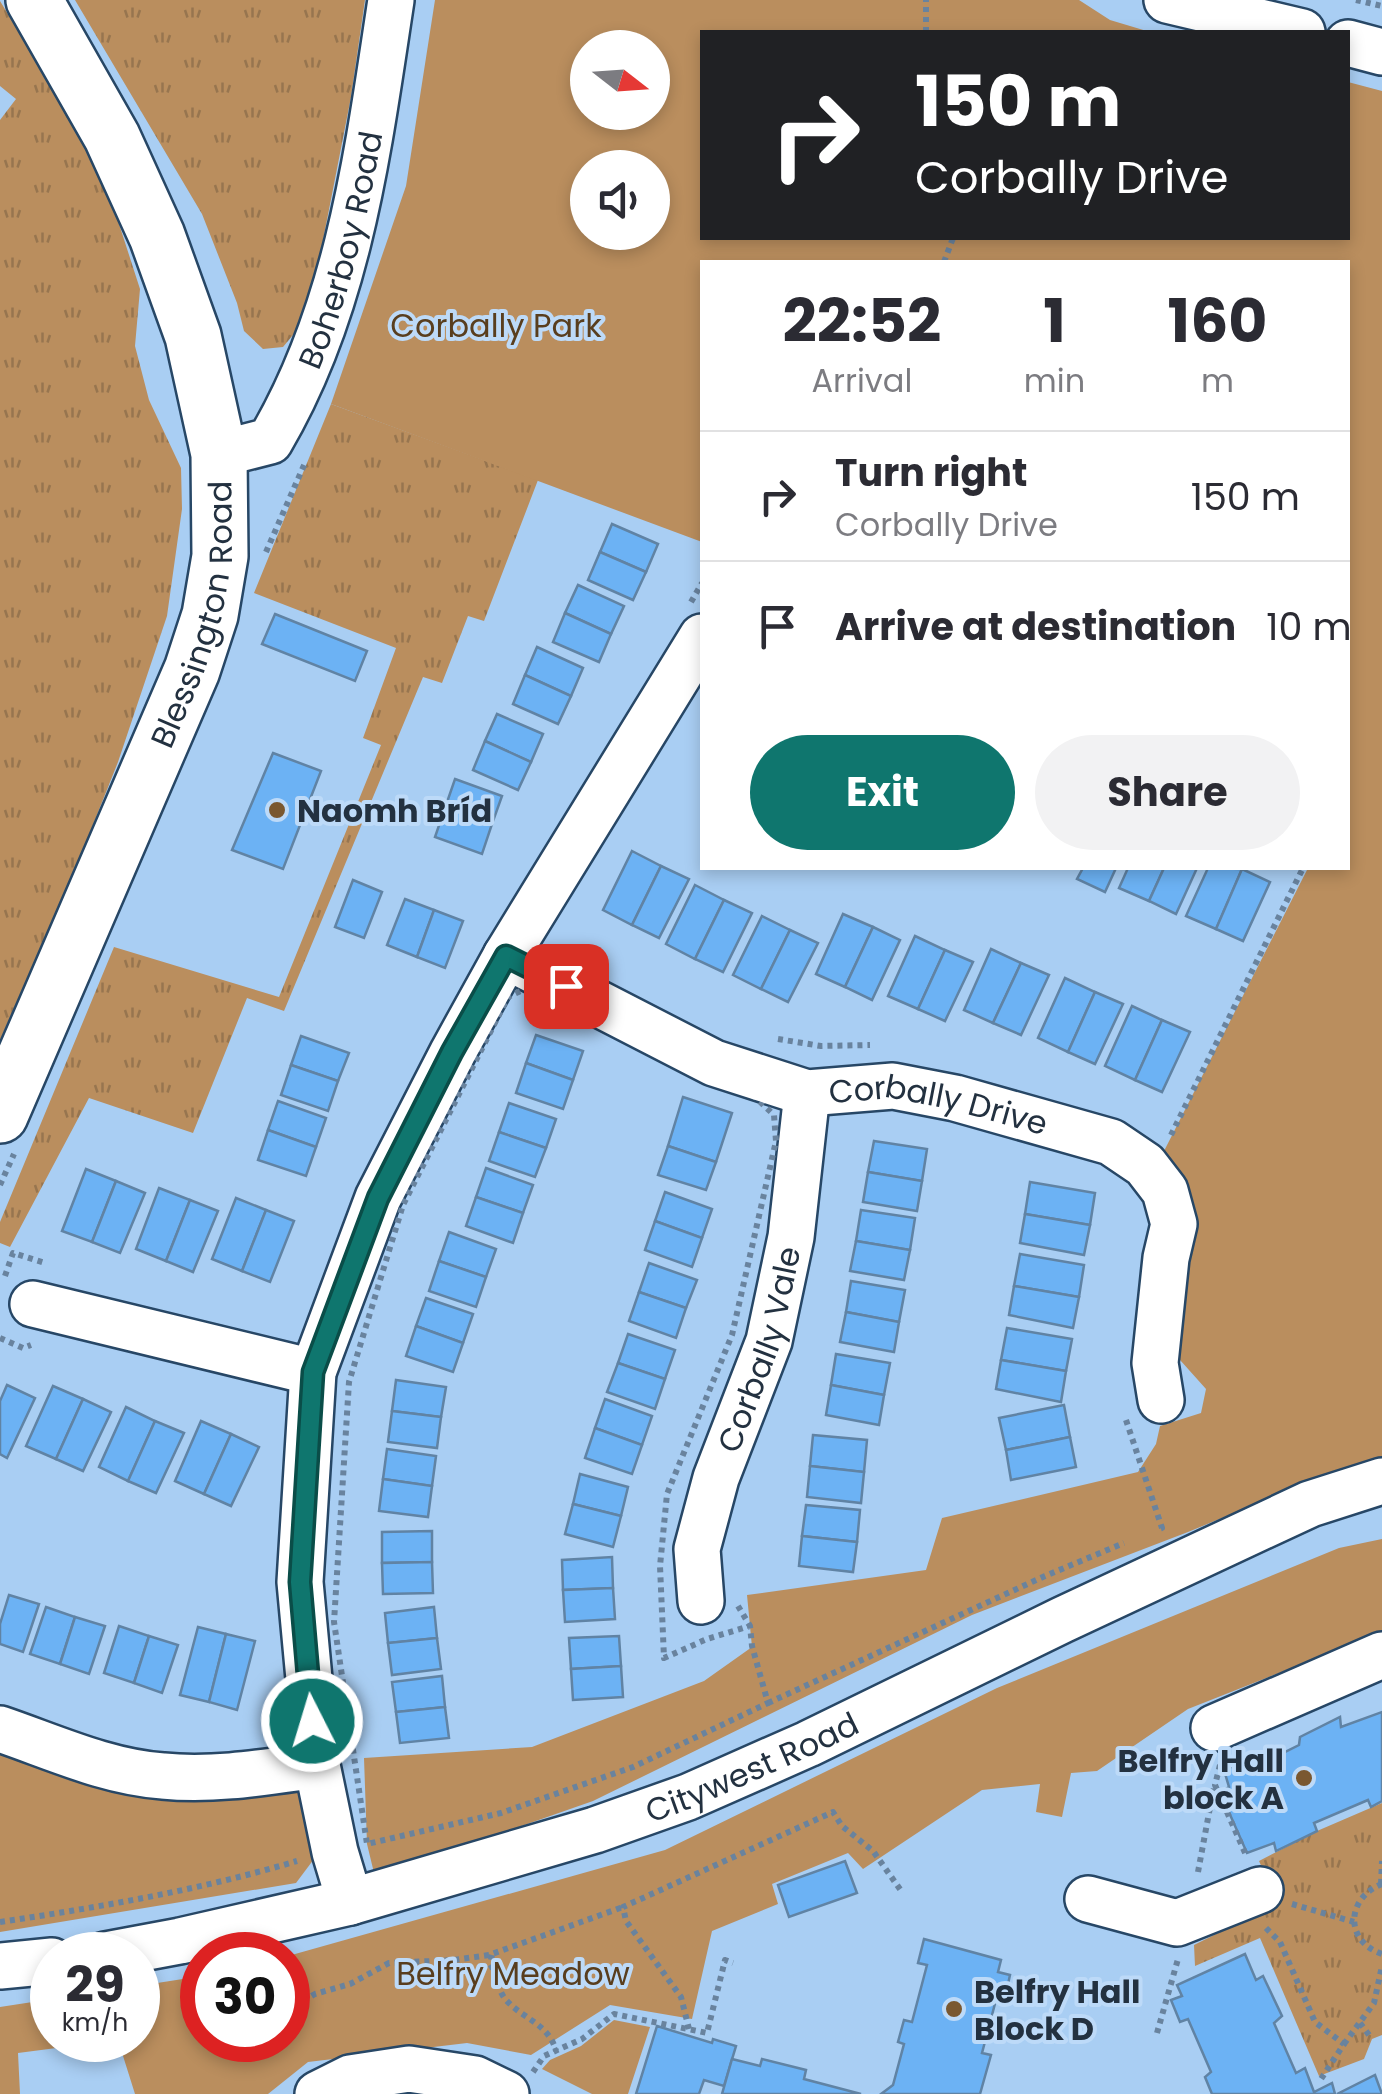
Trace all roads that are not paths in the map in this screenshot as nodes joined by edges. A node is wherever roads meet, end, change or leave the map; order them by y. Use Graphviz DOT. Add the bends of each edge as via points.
graph roads {
  1 [pos="34,0"];
  2 [pos="391,0"];
  3 [pos="1168,0"];
  4 [pos="1294,30"];
  5 [pos="1350,44"];
  6 [pos="1382,52"];
  7 [pos="219,454"];
  8 [pos="692,626"];
  9 [pos="506,956"];
  10 [pos="808,1092"];
  11 [pos="0,1115"];
  12 [pos="31,1301"];
  13 [pos="313,1372"];
  14 [pos="1143,1406"];
  15 [pos="1376,1485"];
  16 [pos="717,1599"];
  17 [pos="1382,1655"];
  18 [pos="1214,1728"];
  19 [pos="0,1729"];
  20 [pos="317,1764"];
  21 [pos="1258,1889"];
  22 [pos="1088,1899"];
  23 [pos="350,1902"];
  24 [pos="160,1945"];
  25 [pos="30,1963"];
  26 [pos="0,1966"];
  27 [pos="519,2084"];
  28 [pos="318,2094"];
  1 -- 7 [label="main road, Blessington Road" via="112,137 158,236 193,336"];
  2 -- 7 [label="street, Boherboy Road" via="354,224 303,376 270,441"];
  3 -- 4 [label="street"];
  5 -- 6 [label="street"];
  7 -- 11 [label="main road, Blessington Road" via="220,556 192,670"];
  8 -- 9 [label="street"];
  9 -- 10 [label="street, Corbally Drive" via="714,1063"];
  9 -- 13 [label="street" via="378,1198"];
  10 -- 14 [label="street, Corbally Drive" via="893,1086 955,1098 1111,1142 1144,1165 1165,1191 1174,1224"];
  10 -- 16 [label="street, Corbally Vale" via="791,1237 769,1341 716,1478 697,1549"];
  12 -- 13 [label="street"];
  13 -- 20 [label="street" via="300,1582"];
  15 -- 23 [label="street, Citywest Road" via="1310,1504 688,1797"];
  17 -- 18 [label="street"];
  19 -- 20 [label="street" via="83,1760 161,1776 233,1777"];
  20 -- 23 [label="street"];
  21 -- 22 [label="street" via="1178,1923"];
  23 -- 24 [label="street, Citywest Road"];
  25 -- 26 [label="street"];
  27 -- 28 [label="street" via="409,2069 350,2078"];
}
